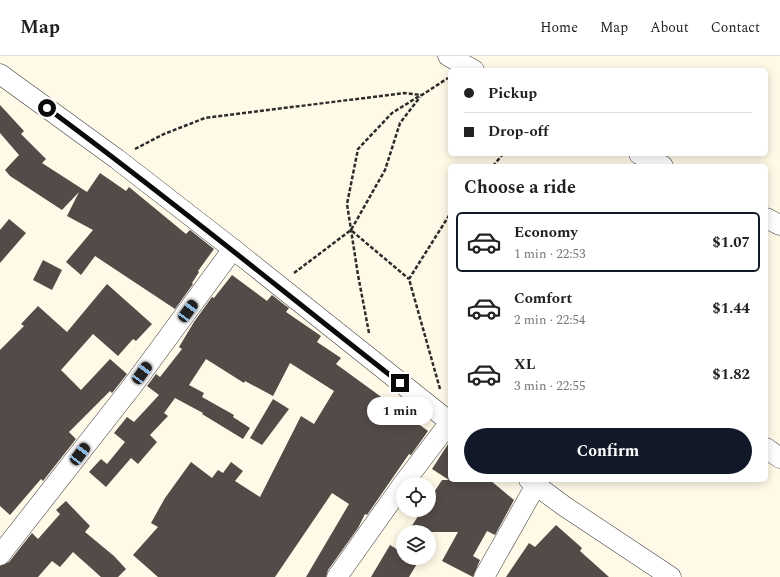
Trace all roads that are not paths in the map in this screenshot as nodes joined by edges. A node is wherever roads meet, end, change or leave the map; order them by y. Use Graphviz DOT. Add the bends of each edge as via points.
graph roads {
  1 [pos="448,56"];
  2 [pos="470,68"];
  3 [pos="0,74"];
  4 [pos="644,156"];
  5 [pos="659,164"];
  6 [pos="768,219"];
  7 [pos="780,225"];
  8 [pos="233,249"];
  9 [pos="448,420"];
  10 [pos="448,425"];
  11 [pos="768,449"];
  12 [pos="780,458"];
  13 [pos="408,477"];
  14 [pos="532,482"];
  15 [pos="396,494"];
  16 [pos="0,555"];
  17 [pos="337,577"];
  18 [pos="484,577"];
  19 [pos="671,577"];
  1 -- 2 [label="street"];
  3 -- 8 [label="street" via="117,159"];
  4 -- 5 [label="street"];
  6 -- 7 [label="street"];
  8 -- 9 [label="street"];
  8 -- 16 [label="street" via="119,404"];
  10 -- 13 [label="street"];
  11 -- 12 [label="street"];
  14 -- 18 [label="street"];
  14 -- 19 [label="street"];
  15 -- 17 [label="street"];
}
